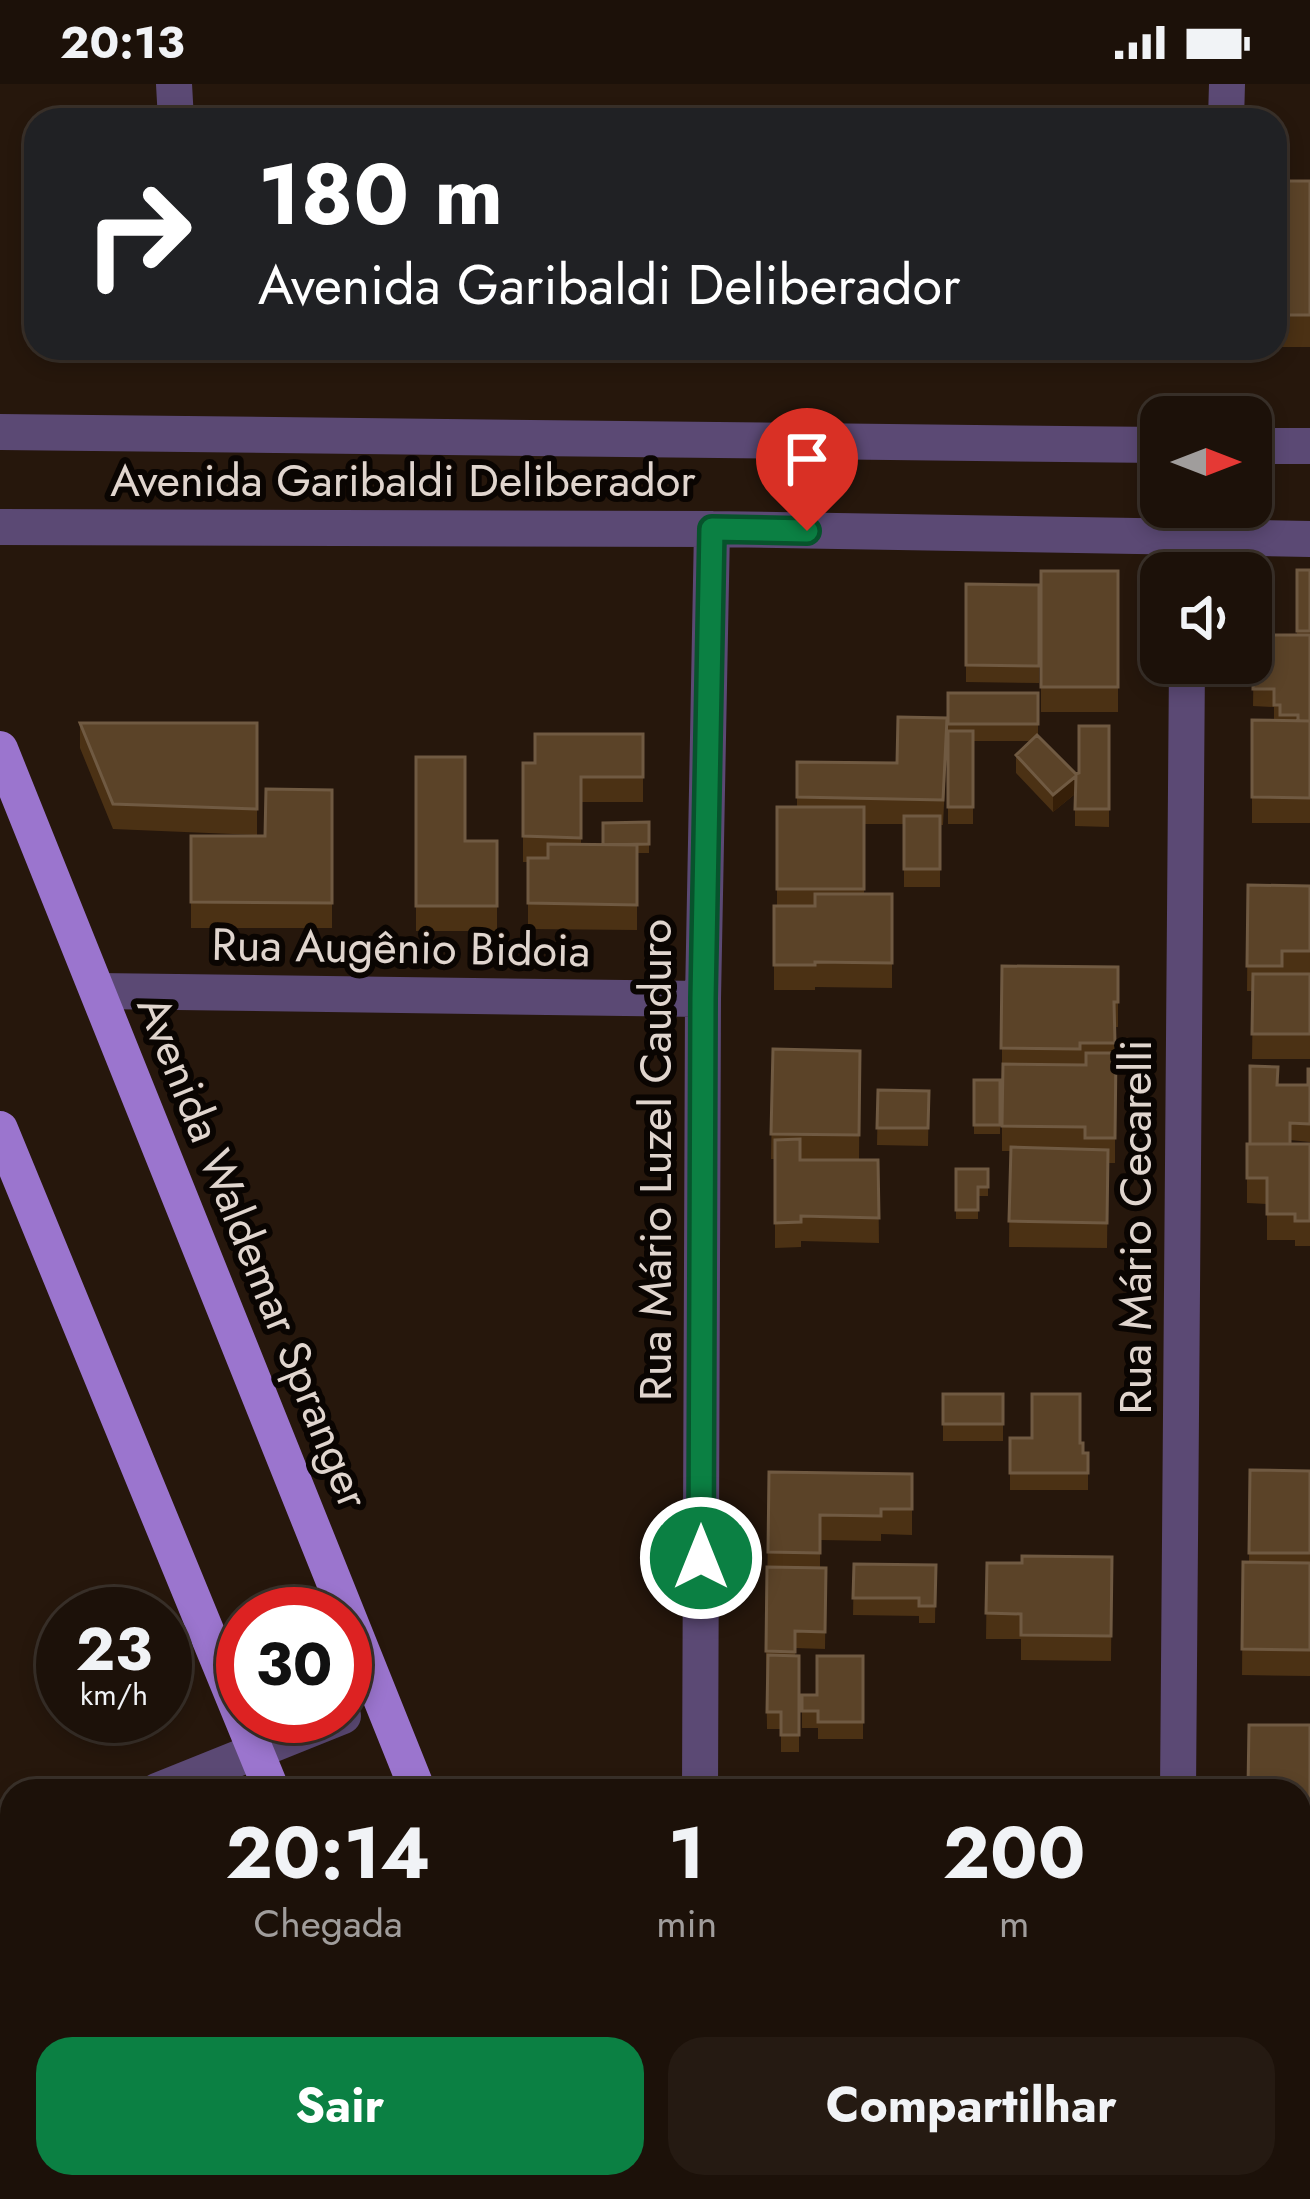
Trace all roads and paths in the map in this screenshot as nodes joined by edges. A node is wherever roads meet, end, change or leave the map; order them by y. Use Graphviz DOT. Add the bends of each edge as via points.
graph roads {
  1 [pos="0,432"];
  2 [pos="1140,445"];
  3 [pos="1272,446"];
  4 [pos="1310,446"];
  5 [pos="0,527"];
  6 [pos="712,529"];
  7 [pos="1310,539"];
  8 [pos="1140,552"];
  9 [pos="1211,552"];
  10 [pos="1187,684"];
  11 [pos="0,749"];
  12 [pos="98,991"];
  13 [pos="703,999"];
  14 [pos="0,1130"];
  15 [pos="382,1700"];
  16 [pos="372,1704"];
  17 [pos="275,1743"];
  18 [pos="255,1751"];
  19 [pos="186,1779"];
  20 [pos="267,1779"];
  21 [pos="413,1779"];
  22 [pos="700,1779"];
  23 [pos="1178,1779"];
  1 -- 2 [label="street, Avenida Garibaldi Deliberador"];
  3 -- 4 [label="street"];
  5 -- 6 [label="street, Avenida Garibaldi Deliberador"];
  6 -- 8 [label="street, Avenida Garibaldi Deliberador"];
  6 -- 13 [label="street, Rua Mário Luzel Cauduro"];
  7 -- 9 [label="street, Avenida Garibaldi Deliberador"];
  10 -- 23 [label="street, Rua Mário Cecarelli"];
  11 -- 12 [label="main road, Avenida Waldemar Spranger"];
  12 -- 13 [label="street, Rua Augênio Bidoia"];
  12 -- 15 [label="main road, Avenida Waldemar Spranger"];
  13 -- 22 [label="street, Rua Mário Luzel Cauduro"];
  14 -- 18 [label="main road"];
  15 -- 16 [label="street"];
  15 -- 21 [label="main road, Avenida Waldemar Spranger"];
  17 -- 18 [label="street"];
  18 -- 19 [label="street"];
  18 -- 20 [label="main road"];
}
